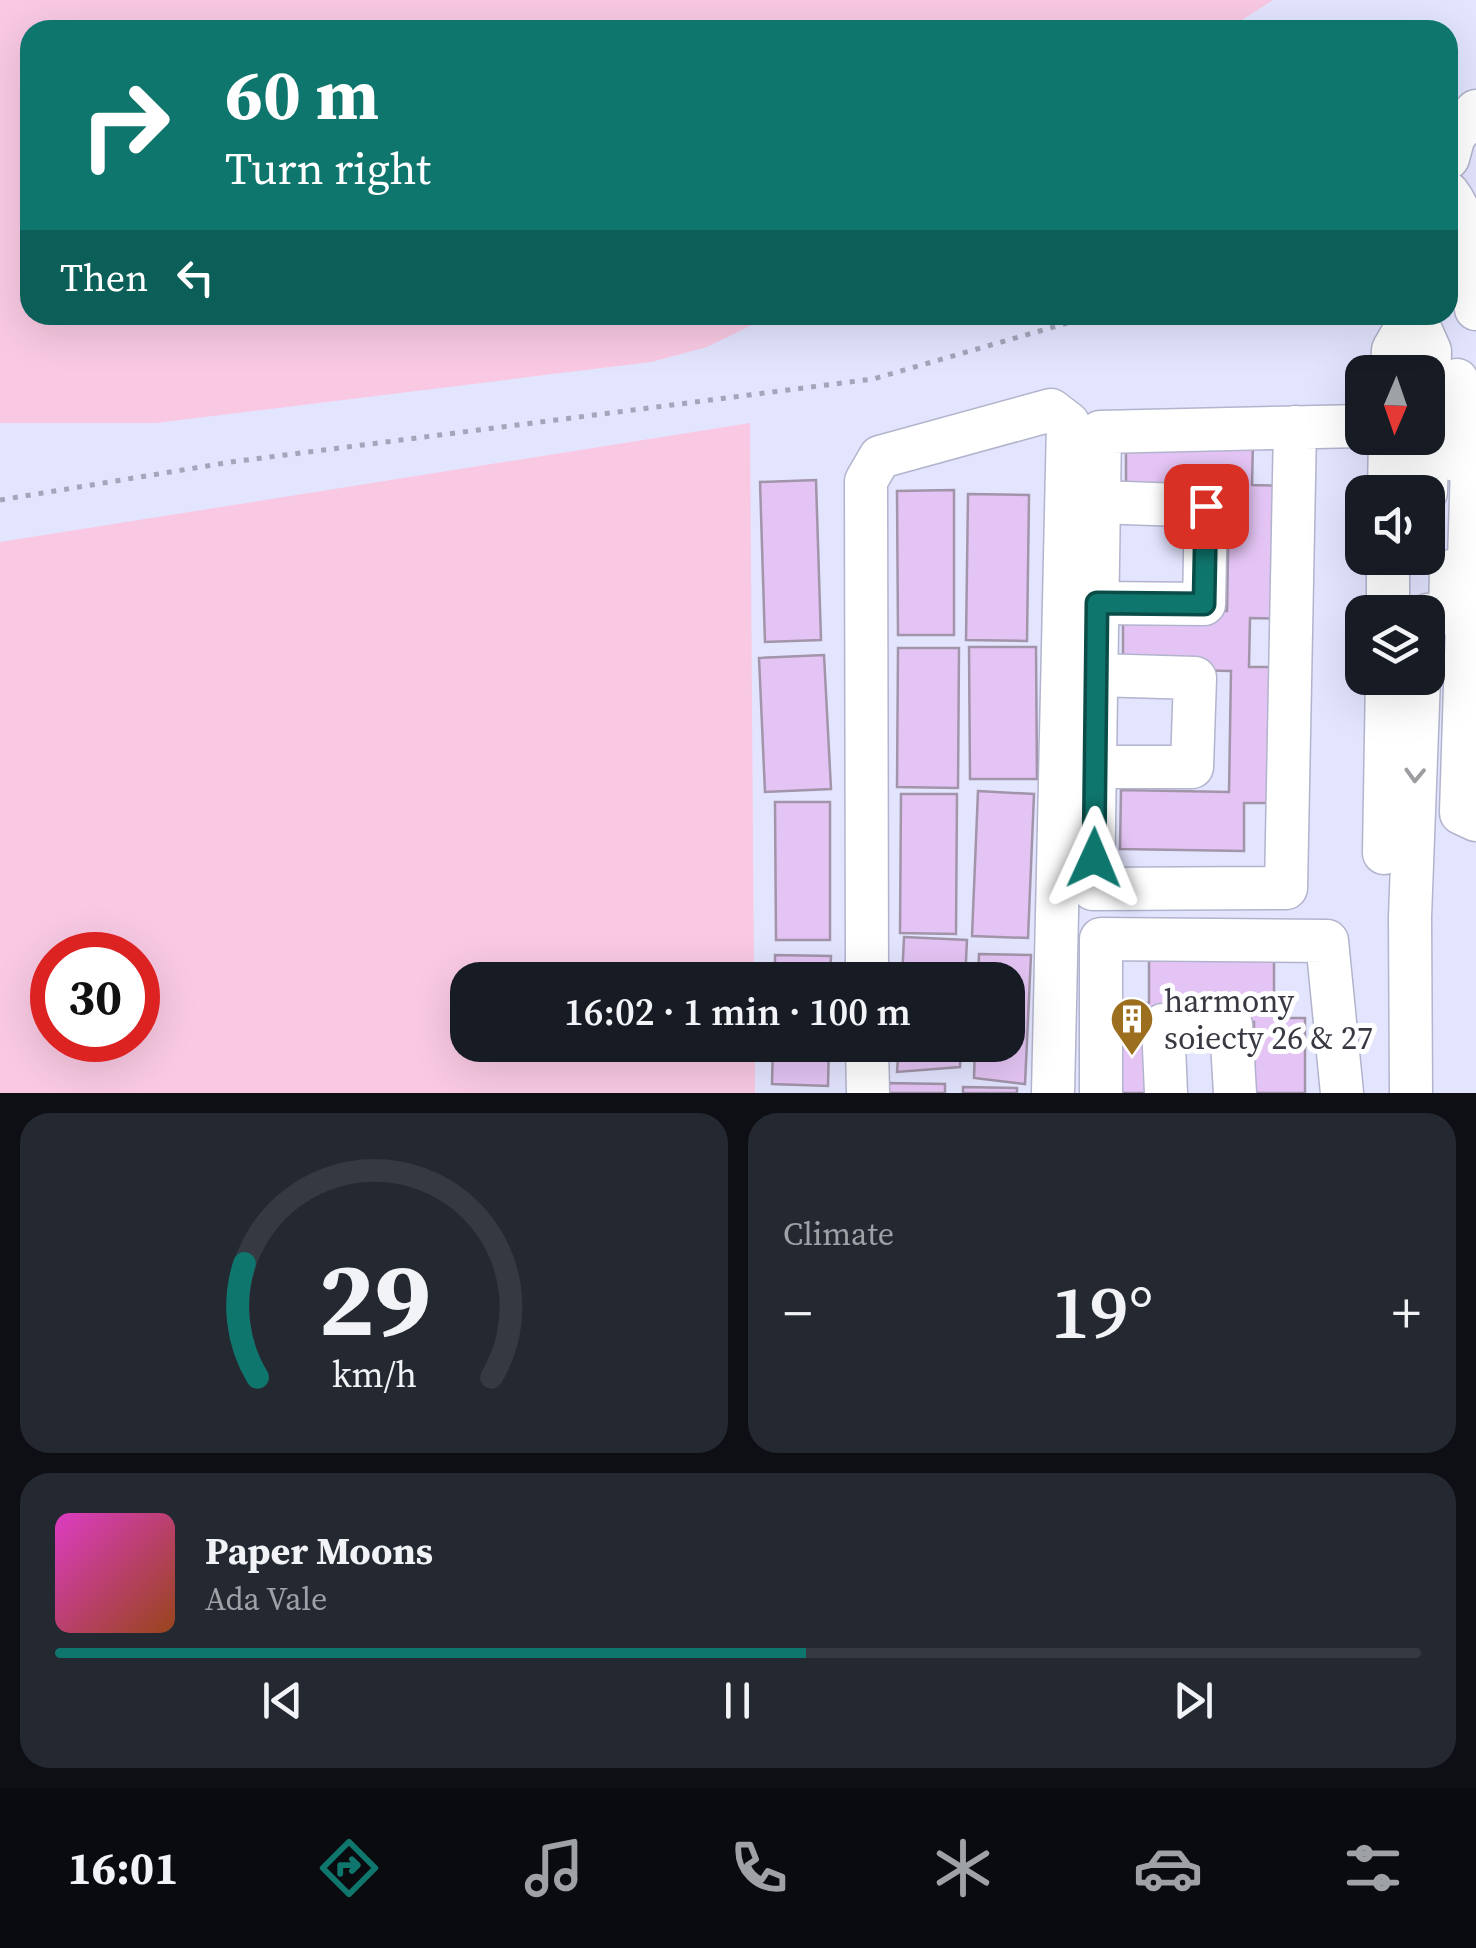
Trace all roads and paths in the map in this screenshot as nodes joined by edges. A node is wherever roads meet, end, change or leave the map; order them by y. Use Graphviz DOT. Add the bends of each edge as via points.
graph roads {
  1 [pos="1476,110"];
  2 [pos="1458,131"];
  3 [pos="1458,210"];
  4 [pos="1476,310"];
  5 [pos="1061,325"];
  6 [pos="1407,325"];
  7 [pos="1401,355"];
  8 [pos="1345,426"];
  9 [pos="1476,426"];
  10 [pos="1295,427"];
  11 [pos="1437,455"];
  12 [pos="0,500"];
  13 [pos="1098,502"];
  14 [pos="1433,595"];
  15 [pos="1097,603"];
  16 [pos="1096,675"];
  17 [pos="1386,695"];
  18 [pos="1417,695"];
  19 [pos="1441,695"];
  20 [pos="1095,767"];
  21 [pos="1448,774"];
  22 [pos="1476,820"];
  23 [pos="867,962"];
  24 [pos="868,1062"];
  25 [pos="868,1093"];
  26 [pos="1053,1093"];
  27 [pos="1101,1093"];
  28 [pos="1166,1093"];
  29 [pos="1235,1093"];
  30 [pos="1342,1093"];
  31 [pos="1382,1093"];
  32 [pos="1411,1093"];
  1 -- 2 [label="street"];
  3 -- 4 [label="street"];
  5 -- 12 [label="path" via="873,380 231,462"];
  6 -- 7 [label="street" via="1393,350"];
  8 -- 10 [label="street"];
  9 -- 22 [label="street" via="1461,814"];
  10 -- 13 [label="street" via="1100,432"];
  10 -- 20 [label="street" via="1286,888 1093,889"];
  11 -- 14 [label="street"];
  13 -- 15 [label="street"];
  13 -- 15 [label="street" via="1206,506 1204,604"];
  15 -- 16 [label="street"];
  16 -- 20 [label="street"];
  16 -- 20 [label="street" via="1194,678 1192,767"];
  17 -- 31 [label="street"];
  18 -- 32 [label="street, one-way"];
  19 -- 21 [label="street"];
  23 -- 26 [label="street" via="866,480 880,458 1050,410 1068,423"];
  24 -- 25 [label="street"];
  27 -- 30 [label="street" via="1100,939 1327,941"];
  28 -- 29 [label="street" via="1163,1025 1231,1025"];
}
